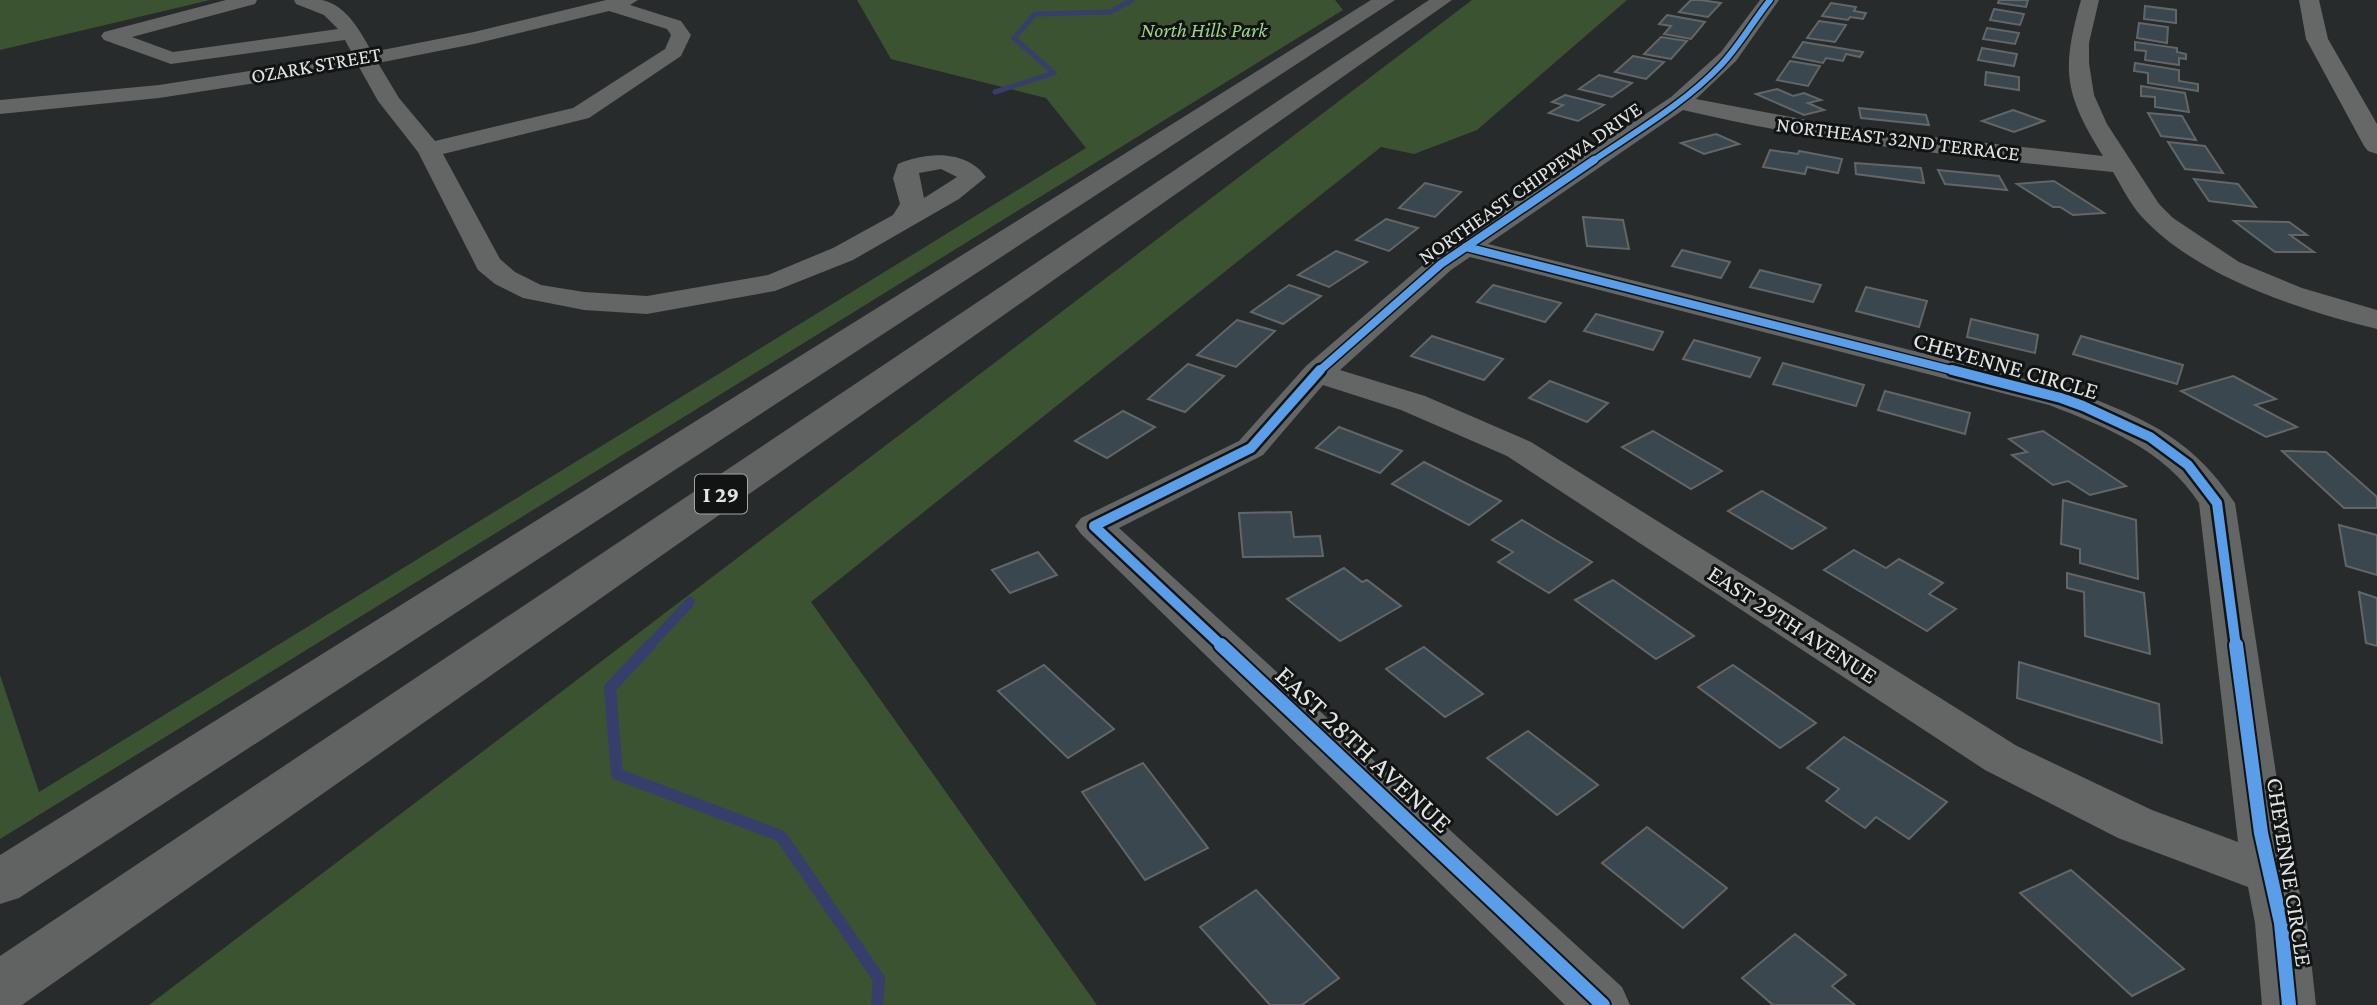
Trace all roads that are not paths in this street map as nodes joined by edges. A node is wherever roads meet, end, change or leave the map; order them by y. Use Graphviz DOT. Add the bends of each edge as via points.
graph roads {
  1 [pos="248,0"];
  2 [pos="303,0"];
  3 [pos="1385,0"];
  4 [pos="1442,0"];
  5 [pos="1770,0"];
  6 [pos="2090,0"];
  7 [pos="2309,0"];
  8 [pos="351,2"];
  9 [pos="619,3"];
  10 [pos="523,5"];
  11 [pos="327,6"];
  12 [pos="552,20"];
  13 [pos="351,33"];
  14 [pos="366,58"];
  15 [pos="1679,102"];
  16 [pos="0,107"];
  17 [pos="2377,146"];
  18 [pos="429,150"];
  19 [pos="2119,165"];
  20 [pos="903,221"];
  21 [pos="1466,247"];
  22 [pos="2377,320"];
  23 [pos="1317,373"];
  24 [pos="1094,526"];
  25 [pos="2272,875"];
  26 [pos="0,882"];
  27 [pos="0,988"];
  28 [pos="1604,1005"];
  29 [pos="2289,1005"];
  1 -- 13 [label="street" via="111,36 171,58"];
  2 -- 11 [label="street"];
  3 -- 26 [label="highway, I 29"];
  4 -- 27 [label="highway, I 29"];
  5 -- 15 [label="street, NORTHEAST CHIPPEWA DRIVE" via="1735,50"];
  6 -- 19 [label="street" via="2079,43 2083,95"];
  7 -- 17 [label="main road" via="2317,39"];
  8 -- 11 [label="street"];
  9 -- 12 [label="street, OZARK STREET"];
  9 -- 18 [label="street" via="674,25 681,35 674,52 581,113"];
  10 -- 12 [label="street"];
  11 -- 13 [label="street"];
  12 -- 14 [label="street, OZARK STREET"];
  13 -- 14 [label="street"];
  14 -- 16 [label="street, OZARK STREET"];
  14 -- 18 [label="street" via="389,101"];
  15 -- 19 [label="street, NORTHEAST 32ND TERRACE" via="1732,117 1830,134"];
  15 -- 21 [label="street, NORTHEAST CHIPPEWA DRIVE"];
  18 -- 20 [label="street" via="488,264 533,292 584,301 647,304 775,282 842,254"];
  19 -- 22 [label="street" via="2149,209 2208,256 2280,290"];
  21 -- 23 [label="street, NORTHEAST CHIPPEWA DRIVE"];
  21 -- 25 [label="street, CHEYENNE CIRCLE" via="2061,398 2122,422 2175,454 2217,503 2261,832"];
  23 -- 24 [label="street, NORTHEAST CHIPPEWA DRIVE" via="1251,448"];
  23 -- 25 [label="street, EAST 29TH AVENUE" via="1413,403 1519,449 2001,758 2135,824"];
  24 -- 28 [label="street, EAST 28TH AVENUE"];
  25 -- 29 [label="street, CHEYENNE CIRCLE"];
}
